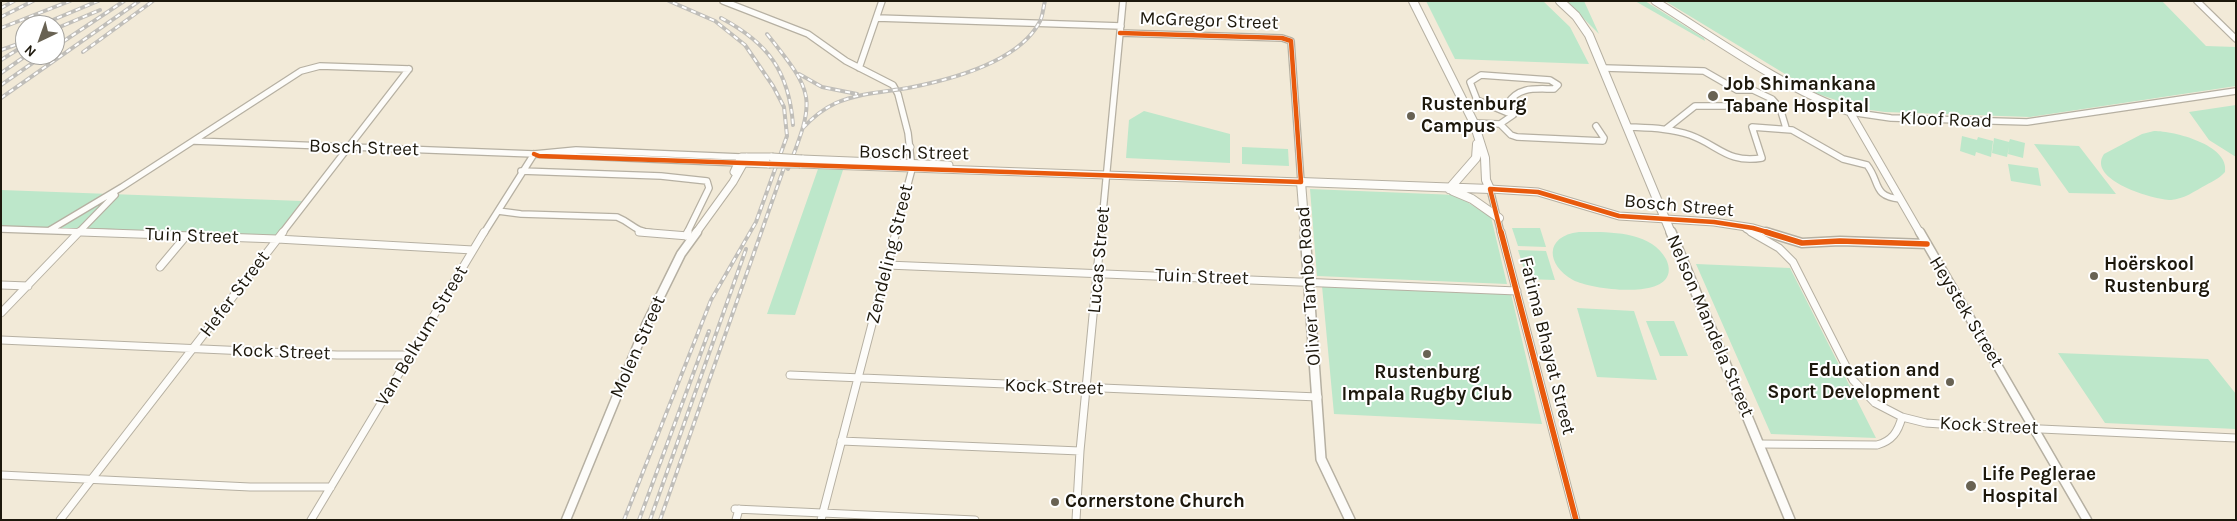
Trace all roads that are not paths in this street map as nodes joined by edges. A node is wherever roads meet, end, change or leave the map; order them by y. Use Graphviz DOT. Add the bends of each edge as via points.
graph roads {
  1 [pos="723,1"];
  2 [pos="882,1"];
  3 [pos="1123,1"];
  4 [pos="1412,1"];
  5 [pos="1560,1"];
  6 [pos="1655,1"];
  7 [pos="2196,1"];
  8 [pos="877,18"];
  9 [pos="1120,30"];
  10 [pos="2236,39"];
  11 [pos="1292,47"];
  12 [pos="859,68"];
  13 [pos="1604,68"];
  14 [pos="2236,91"];
  15 [pos="1725,106"];
  16 [pos="1466,108"];
  17 [pos="1850,112"];
  18 [pos="1512,115"];
  19 [pos="1474,123"];
  20 [pos="1501,124"];
  21 [pos="1596,126"];
  22 [pos="1628,127"];
  23 [pos="1786,128"];
  24 [pos="1666,129"];
  25 [pos="194,141"];
  26 [pos="347,147"];
  27 [pos="910,147"];
  28 [pos="534,154"];
  29 [pos="743,160"];
  30 [pos="770,160"];
  31 [pos="891,161"];
  32 [pos="801,162"];
  33 [pos="755,163"];
  34 [pos="912,165"];
  35 [pos="522,171"];
  36 [pos="1106,175"];
  37 [pos="737,176"];
  38 [pos="1301,182"];
  39 [pos="730,186"];
  40 [pos="122,187"];
  41 [pos="1446,188"];
  42 [pos="1490,189"];
  43 [pos="1900,199"];
  44 [pos="498,211"];
  45 [pos="1499,218"];
  46 [pos="1665,219"];
  47 [pos="1738,226"];
  48 [pos="1,230"];
  49 [pos="47,231"];
  50 [pos="78,232"];
  51 [pos="186,236"];
  52 [pos="686,236"];
  53 [pos="695,236"];
  54 [pos="277,239"];
  55 [pos="1927,244"];
  56 [pos="473,250"];
  57 [pos="887,264"];
  58 [pos="160,267"];
  59 [pos="1098,273"];
  60 [pos="1309,281"];
  61 [pos="1,285"];
  62 [pos="28,286"];
  63 [pos="1517,290"];
  64 [pos="1,314"];
  65 [pos="1,340"];
  66 [pos="193,348"];
  67 [pos="411,355"];
  68 [pos="790,375"];
  69 [pos="858,379"];
  70 [pos="1087,388"];
  71 [pos="1318,397"];
  72 [pos="1902,417"];
  73 [pos="2035,428"];
  74 [pos="2236,438"];
  75 [pos="841,441"];
  76 [pos="1759,444"];
  77 [pos="1080,451"];
  78 [pos="1,475"];
  79 [pos="91,479"];
  80 [pos="331,487"];
  81 [pos="822,516"];
  82 [pos="1347,517"];
  83 [pos="2083,517"];
  84 [pos="60,520"];
  85 [pos="311,520"];
  86 [pos="566,520"];
  87 [pos="736,520"];
  88 [pos="975,520"];
  89 [pos="1076,520"];
  90 [pos="1576,520"];
  91 [pos="1790,520"];
  1 -- 12 [label="street, Zendeling Street" via="808,34"];
  2 -- 8 [label="street"];
  3 -- 9 [label="street, Lucas Street"];
  4 -- 16 [label="main road, Fatima Bhayat Street"];
  5 -- 13 [label="main road, Nelson Mandela Street" via="1587,30"];
  6 -- 17 [label="street, Kloof Road" via="1795,88"];
  7 -- 10 [label="street"];
  8 -- 9 [label="street, McGregor Street"];
  8 -- 12 [label="street"];
  9 -- 11 [label="street, McGregor Street" via="1282,38 1291,41"];
  9 -- 36 [label="street, Lucas Street"];
  11 -- 38 [label="street, Oliver Tambo Road"];
  12 -- 27 [label="street, Zendeling Street" via="893,85"];
  13 -- 22 [label="main road, Nelson Mandela Street"];
  13 -- 23 [label="street" via="1704,71 1736,90 1753,90 1776,102"];
  14 -- 17 [label="street, Kloof Road" via="2027,122 1900,119"];
  15 -- 24 [label="street" via="1695,106"];
  16 -- 19 [label="main road, Fatima Bhayat Street"];
  16 -- 41 [label="main road" via="1478,154"];
  17 -- 43 [label="street, Heystek Street"];
  18 -- 18 [label="street" via="1508,103 1513,97 1529,88 1554,89 1557,84 1546,79 1481,75 1470,81 1480,102"];
  18 -- 20 [label="street" via="1508,122"];
  19 -- 20 [label="street"];
  19 -- 42 [label="main road, Fatima Bhayat Street"];
  20 -- 21 [label="street" via="1517,137 1603,141"];
  22 -- 24 [label="street"];
  22 -- 46 [label="main road, Nelson Mandela Street"];
  23 -- 24 [label="street" via="1752,127 1762,154 1762,158 1756,159 1728,158 1698,139"];
  23 -- 43 [label="street" via="1843,158 1866,165 1882,195"];
  25 -- 26 [label="street, Bosch Street"];
  25 -- 26 [label="street, Hefer Street" via="311,68 409,68"];
  25 -- 40 [label="street"];
  26 -- 28 [label="street, Bosch Street"];
  26 -- 54 [label="street, Hefer Street"];
  27 -- 31 [label="street"];
  27 -- 34 [label="street, Zendeling Street"];
  28 -- 29 [label="street, Bosch Street"];
  28 -- 35 [label="street, Van Belkum Street"];
  29 -- 30 [label="street, Bosch Street"];
  29 -- 33 [label="street, Bosch Street"];
  29 -- 37 [label="street"];
  29 -- 39 [label="street"];
  30 -- 32 [label="street, Bosch Street, bridge"];
  30 -- 33 [label="street, Bosch Street"];
  31 -- 32 [label="street, Bosch Street"];
  31 -- 34 [label="street, Bosch Street"];
  32 -- 34 [label="street, Bosch Street"];
  33 -- 37 [label="street"];
  34 -- 36 [label="street, Bosch Street"];
  34 -- 57 [label="street, Zendeling Street"];
  35 -- 44 [label="street, Van Belkum Street"];
  35 -- 52 [label="street" via="661,176 707,181 709,188"];
  36 -- 38 [label="street, Bosch Street"];
  36 -- 59 [label="street, Lucas Street"];
  37 -- 39 [label="street, Molen Street"];
  38 -- 41 [label="main road, Bosch Street"];
  38 -- 60 [label="main road, Oliver Tambo Road"];
  39 -- 53 [label="street, Molen Street"];
  40 -- 49 [label="street"];
  40 -- 50 [label="street"];
  41 -- 42 [label="main road, Bosch Street"];
  41 -- 45 [label="main road" via="1464,195"];
  42 -- 45 [label="street, Fatima Bhayat Street"];
  42 -- 46 [label="street, Bosch Street" via="1538,192 1610,215"];
  43 -- 55 [label="street, Heystek Street"];
  44 -- 52 [label="street" via="617,218 627,221 639,232"];
  44 -- 56 [label="street, Van Belkum Street"];
  45 -- 63 [label="street, Fatima Bhayat Street"];
  46 -- 47 [label="street, Bosch Street"];
  46 -- 76 [label="main road, Nelson Mandela Street"];
  47 -- 55 [label="street, Bosch Street" via="1802,243"];
  47 -- 72 [label="street, Kock Street" via="1759,234 1787,254 1801,274 1852,380 1875,403"];
  48 -- 49 [label="street, Tuin Street"];
  49 -- 50 [label="street, Tuin Street"];
  50 -- 51 [label="street, Tuin Street"];
  50 -- 62 [label="street"];
  51 -- 54 [label="street, Tuin Street"];
  51 -- 58 [label="street"];
  52 -- 53 [label="street"];
  53 -- 86 [label="street, Molen Street" via="680,254 646,325"];
  54 -- 56 [label="street, Tuin Street"];
  54 -- 66 [label="street, Hefer Street"];
  55 -- 73 [label="street, Heystek Street"];
  56 -- 67 [label="street, Van Belkum Street"];
  57 -- 59 [label="street, Tuin Street"];
  57 -- 69 [label="street, Zendeling Street"];
  59 -- 60 [label="street, Tuin Street"];
  59 -- 70 [label="street, Lucas Street"];
  60 -- 63 [label="street, Tuin Street"];
  60 -- 71 [label="main road, Oliver Tambo Road"];
  61 -- 62 [label="street"];
  62 -- 64 [label="street"];
  63 -- 90 [label="street, Fatima Bhayat Street"];
  65 -- 66 [label="street, Kock Street"];
  66 -- 67 [label="street, Kock Street"];
  66 -- 79 [label="street, Hefer Street"];
  67 -- 80 [label="street, Van Belkum Street"];
  68 -- 69 [label="street, Kock Street"];
  69 -- 70 [label="street, Kock Street"];
  69 -- 75 [label="street, Zendeling Street"];
  70 -- 71 [label="street, Kock Street"];
  70 -- 77 [label="street, Lucas Street"];
  71 -- 82 [label="main road, Oliver Tambo Road" via="1321,459"];
  72 -- 73 [label="street, Kock Street" via="1926,423"];
  72 -- 76 [label="street" via="1892,440 1877,445"];
  73 -- 74 [label="street, Kock Street"];
  73 -- 83 [label="street, Heystek Street"];
  75 -- 77 [label="street"];
  75 -- 81 [label="street, Zendeling Street"];
  76 -- 91 [label="main road, Nelson Mandela Street"];
  77 -- 89 [label="street, Lucas Street"];
  78 -- 79 [label="street"];
  79 -- 80 [label="street" via="250,487"];
  79 -- 84 [label="street, Hefer Street"];
  80 -- 85 [label="street, Van Belkum Street"];
  81 -- 87 [label="street" via="737,509"];
  81 -- 88 [label="street"];
}
